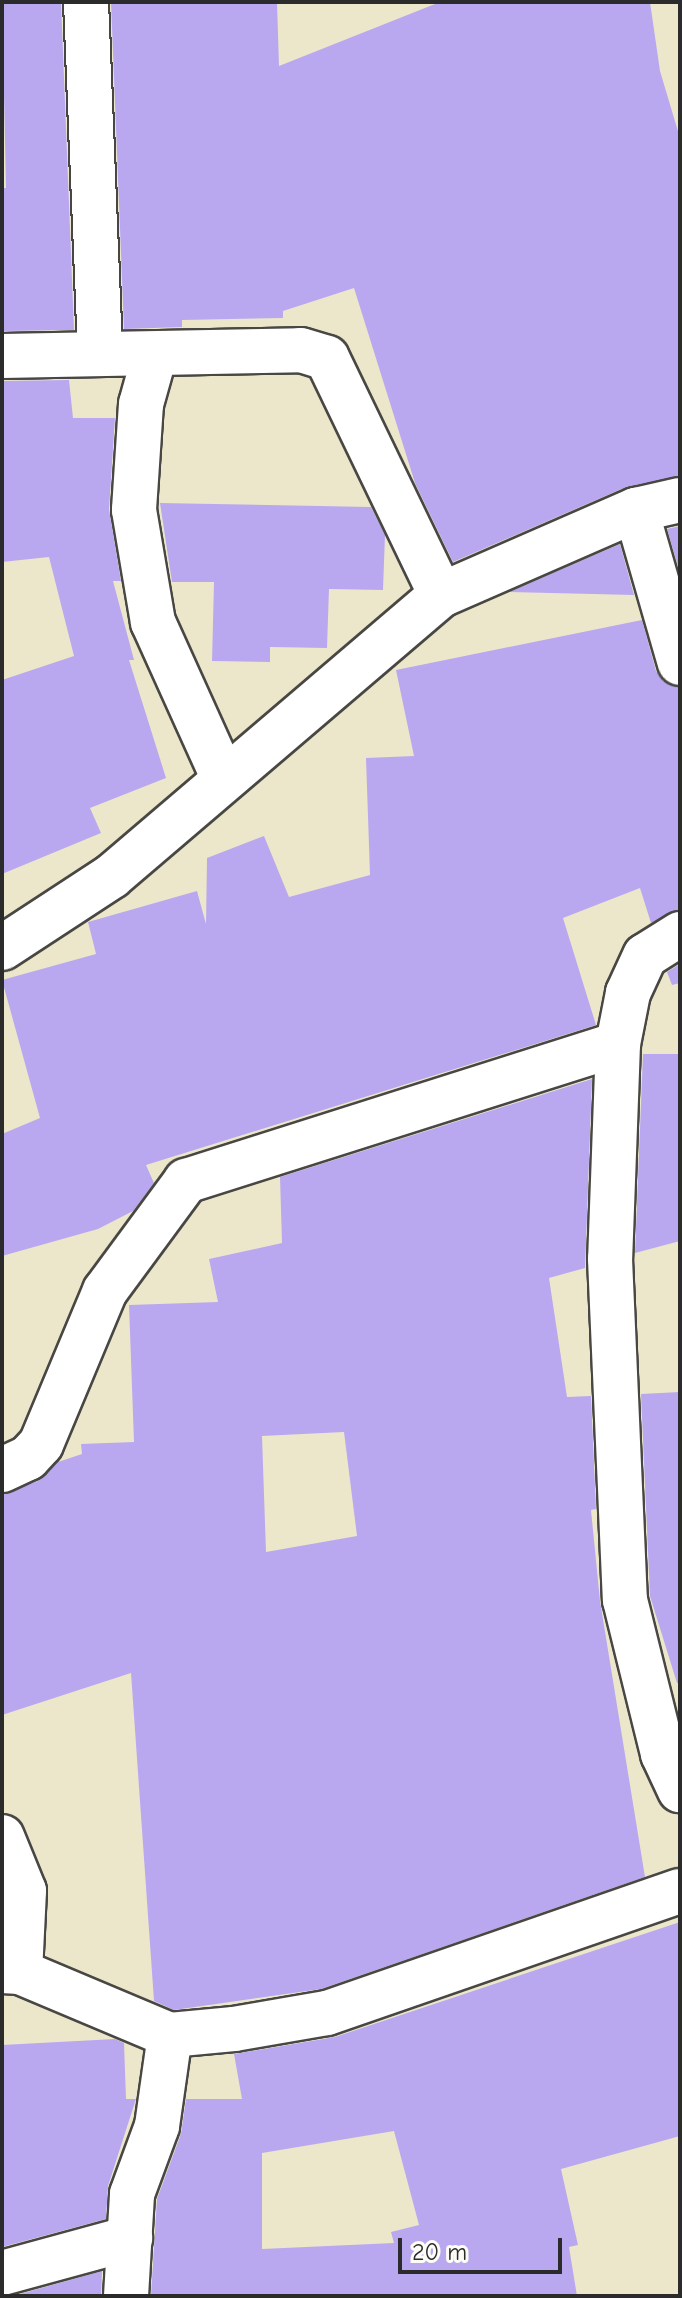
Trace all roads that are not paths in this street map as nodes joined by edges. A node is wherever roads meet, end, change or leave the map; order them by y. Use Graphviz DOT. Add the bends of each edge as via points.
graph roads {
  1 [pos="86,2"];
  2 [pos="100,353"];
  3 [pos="155,354"];
  4 [pos="2,356"];
  5 [pos="680,500"];
  6 [pos="636,510"];
  7 [pos="441,595"];
  8 [pos="680,663"];
  9 [pos="223,777"];
  10 [pos="680,934"];
  11 [pos="2,948"];
  12 [pos="618,1044"];
  13 [pos="2,1470"];
  14 [pos="680,1790"];
  15 [pos="2,1837"];
  16 [pos="680,1891"];
  17 [pos="11,1972"];
  18 [pos="170,2035"];
  19 [pos="130,2238"];
  20 [pos="2,2273"];
  21 [pos="126,2296"];
  1 -- 2 [label="street"];
  2 -- 3 [label="street"];
  2 -- 4 [label="street"];
  3 -- 7 [label="street" via="301,350 327,358"];
  3 -- 9 [label="street" via="141,404 134,510 153,622"];
  5 -- 6 [label="street"];
  6 -- 7 [label="street"];
  6 -- 8 [label="street"];
  7 -- 9 [label="street"];
  9 -- 11 [label="street" via="112,876"];
  10 -- 12 [label="street" via="645,956 628,993"];
  12 -- 13 [label="street" via="186,1181 105,1291 41,1444 28,1458"];
  12 -- 14 [label="street" via="610,1259 625,1600 663,1754"];
  15 -- 17 [label="street" via="24,1891"];
  16 -- 18 [label="street" via="327,2013"];
  17 -- 18 [label="street"];
  18 -- 19 [label="street" via="157,2126 132,2194"];
  19 -- 20 [label="street"];
  19 -- 21 [label="street"];
}
